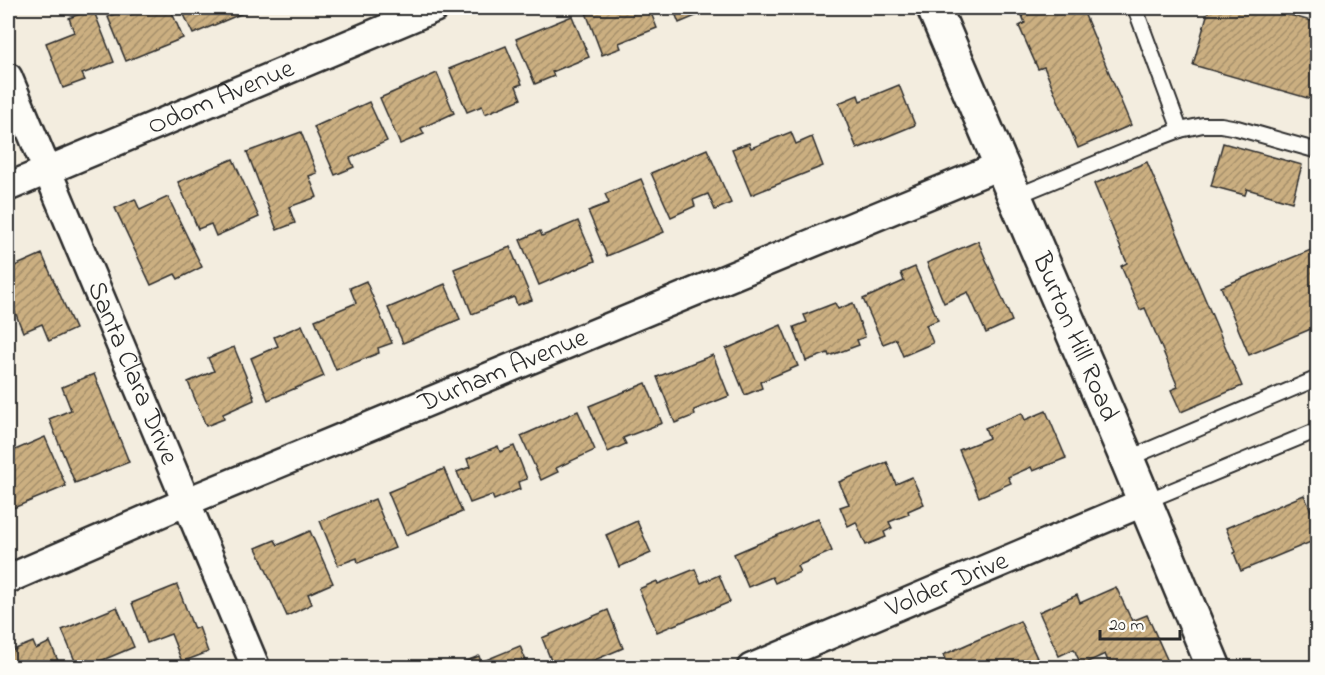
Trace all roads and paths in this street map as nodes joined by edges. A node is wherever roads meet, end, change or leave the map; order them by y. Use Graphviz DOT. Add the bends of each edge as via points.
graph roads {
  1 [pos="435,8"];
  2 [pos="934,8"];
  3 [pos="1135,8"];
  4 [pos="8,77"];
  5 [pos="1180,130"];
  6 [pos="1317,151"];
  7 [pos="1001,165"];
  8 [pos="47,171"];
  9 [pos="8,188"];
  10 [pos="1014,197"];
  11 [pos="1317,378"];
  12 [pos="1317,430"];
  13 [pos="1127,459"];
  14 [pos="186,502"];
  15 [pos="1144,502"];
  16 [pos="8,579"];
  17 [pos="256,668"];
  18 [pos="751,668"];
  19 [pos="1214,668"];
  1 -- 8 [label="street, Odom Avenue"];
  2 -- 7 [label="street, Burton Hill Road"];
  3 -- 5 [label="lane"];
  4 -- 8 [label="street, Santa Clara Drive"];
  5 -- 6 [label="lane" via="1221,125"];
  5 -- 10 [label="lane"];
  7 -- 10 [label="street, Burton Hill Road"];
  7 -- 14 [label="street, Durham Avenue"];
  8 -- 9 [label="street, Odom Avenue"];
  8 -- 14 [label="street, Santa Clara Drive"];
  10 -- 13 [label="street, Burton Hill Road"];
  11 -- 13 [label="lane"];
  12 -- 15 [label="lane"];
  13 -- 15 [label="street, Burton Hill Road"];
  14 -- 16 [label="street, Durham Avenue"];
  14 -- 17 [label="street, Santa Clara Drive"];
  15 -- 18 [label="street, Volder Drive"];
  15 -- 19 [label="street, Burton Hill Road"];
}
